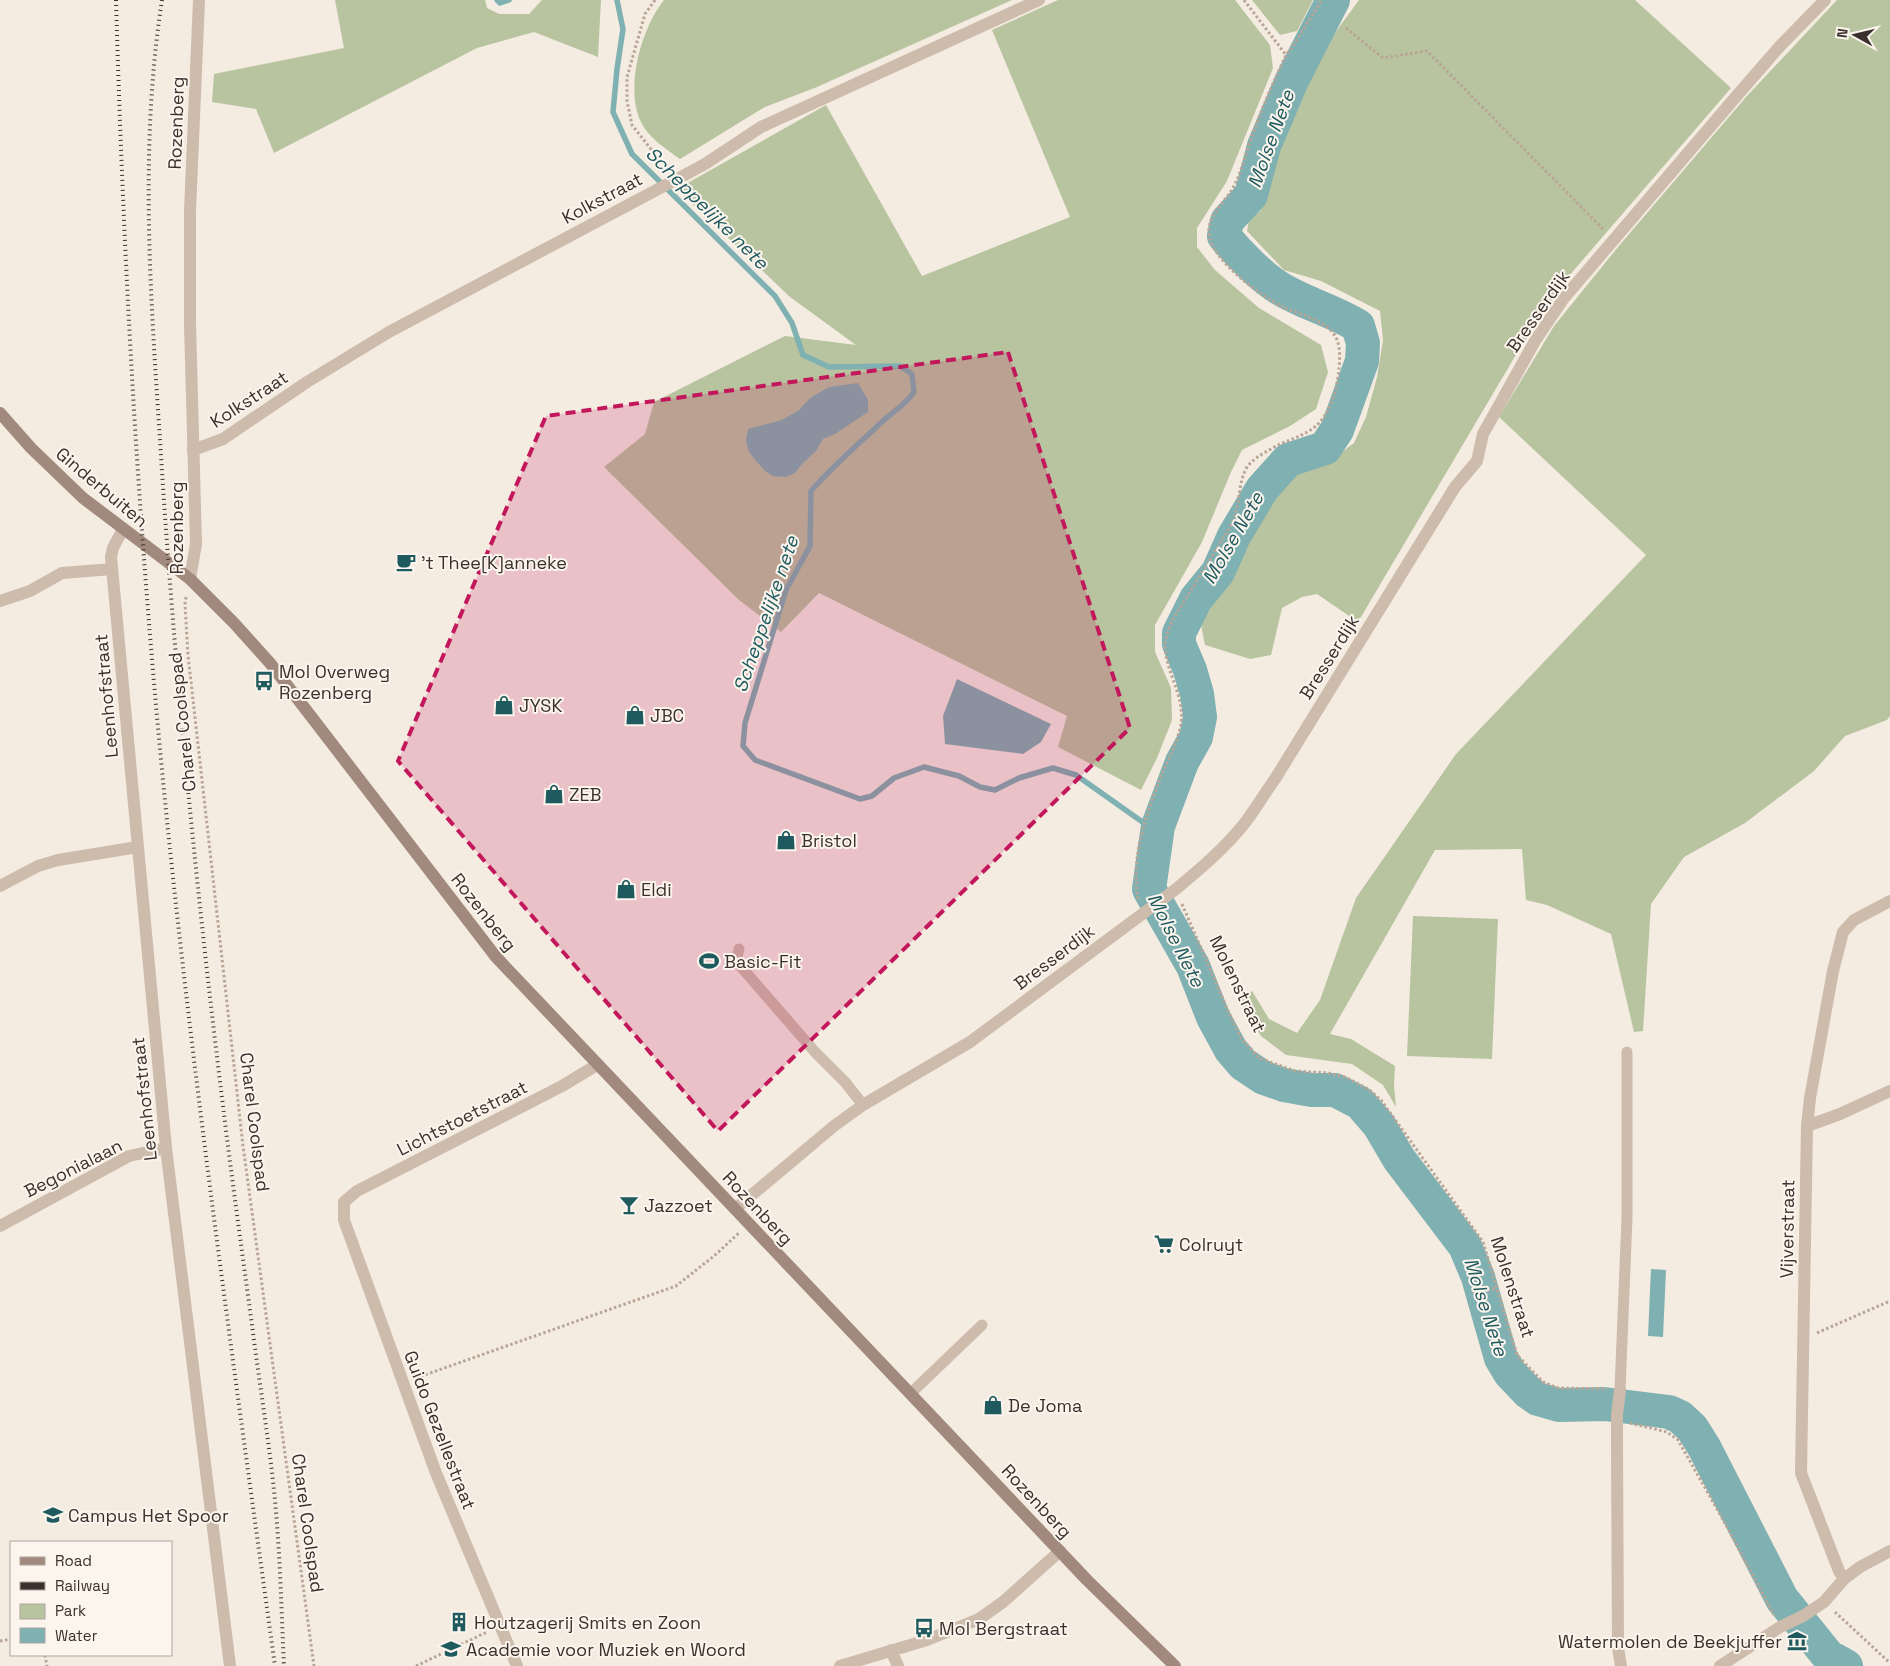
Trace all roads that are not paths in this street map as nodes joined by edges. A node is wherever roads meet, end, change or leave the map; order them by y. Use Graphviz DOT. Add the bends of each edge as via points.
graph roads {
  1 [pos="198,0"];
  2 [pos="1039,0"];
  3 [pos="1825,0"];
  4 [pos="0,412"];
  5 [pos="193,450"];
  6 [pos="123,529"];
  7 [pos="112,569"];
  8 [pos="190,579"];
  9 [pos="0,601"];
  10 [pos="138,846"];
  11 [pos="0,886"];
  12 [pos="1890,901"];
  13 [pos="739,949"];
  14 [pos="1627,1052"];
  15 [pos="597,1065"];
  16 [pos="1890,1090"];
  17 [pos="863,1105"];
  18 [pos="1808,1126"];
  19 [pos="166,1148"];
  20 [pos="344,1202"];
  21 [pos="736,1209"];
  22 [pos="0,1226"];
  23 [pos="982,1325"];
  24 [pos="911,1393"];
  25 [pos="1619,1393"];
  26 [pos="1060,1551"];
  27 [pos="1890,1551"];
  28 [pos="1844,1579"];
  29 [pos="891,1650"];
  30 [pos="230,1666"];
  31 [pos="517,1666"];
  32 [pos="840,1666"];
  33 [pos="898,1666"];
  34 [pos="1175,1666"];
  35 [pos="1621,1666"];
  36 [pos="1720,1666"];
  1 -- 5 [label="street, Rozenberg" via="190,211"];
  2 -- 5 [label="street, Kolkstraat" via="761,127 675,180 389,332 223,439"];
  3 -- 17 [label="street, Bresserdijk" via="1782,44 1564,298 1535,341 1483,434 1477,461 1455,487 1275,779 1226,845 1171,893 970,1042"];
  4 -- 6 [label="main road, Ginderbuiten" via="56,474"];
  5 -- 8 [label="street, Rozenberg" via="196,544"];
  6 -- 7 [label="street, Leenhofstraat" via="113,548"];
  6 -- 8 [label="main road, Ginderbuiten"];
  7 -- 9 [label="street" via="62,573"];
  7 -- 10 [label="street, Leenhofstraat"];
  8 -- 15 [label="main road, Rozenberg" via="270,663 496,957"];
  10 -- 11 [label="street" via="58,860 38,866"];
  10 -- 19 [label="street, Leenhofstraat"];
  12 -- 18 [label="street, Vijverstraat" via="1854,920 1841,939 1810,1098"];
  13 -- 17 [label="lane" via="736,961"];
  14 -- 25 [label="lane" via="1627,1218"];
  15 -- 20 [label="street, Lichtstoetstraat" via="357,1192"];
  15 -- 21 [label="main road, Rozenberg"];
  16 -- 18 [label="street"];
  17 -- 21 [label="street, Bresserdijk"];
  18 -- 28 [label="street, Vijverstraat" via="1801,1473 1838,1571"];
  19 -- 22 [label="street, Begonialaan" via="129,1156"];
  19 -- 30 [label="street, Leenhofstraat"];
  20 -- 31 [label="street, Guido Gezellestraat" via="344,1220 436,1474"];
  21 -- 24 [label="main road, Rozenberg"];
  23 -- 24 [label="lane"];
  24 -- 26 [label="main road, Rozenberg"];
  25 -- 35 [label="street" via="1618,1648"];
  26 -- 29 [label="street" via="979,1619 927,1640"];
  26 -- 34 [label="main road, Rozenberg"];
  27 -- 28 [label="street"];
  28 -- 36 [label="street" via="1824,1602"];
  29 -- 32 [label="street"];
  29 -- 33 [label="street"];
}
